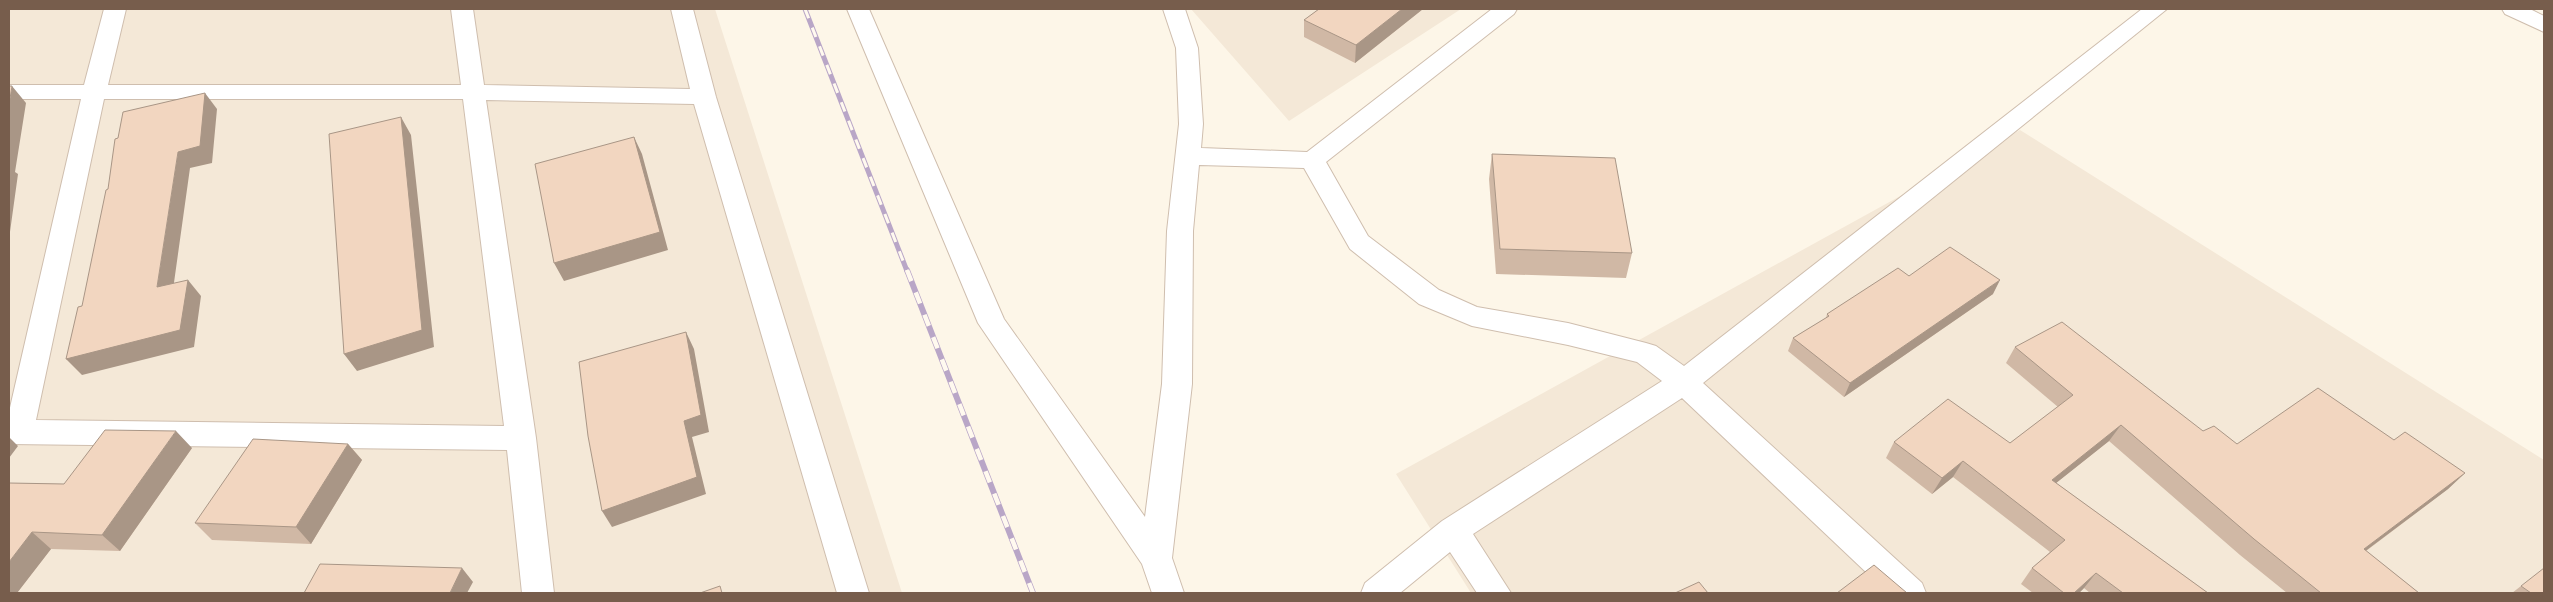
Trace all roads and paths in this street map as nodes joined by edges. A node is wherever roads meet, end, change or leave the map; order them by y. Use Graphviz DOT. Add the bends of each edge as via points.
graph roads {
  1 [pos="115,9"];
  2 [pos="462,9"];
  3 [pos="682,9"];
  4 [pos="858,9"];
  5 [pos="1174,9"];
  6 [pos="1506,9"];
  7 [pos="2156,9"];
  8 [pos="2513,9"];
  9 [pos="2544,25"];
  10 [pos="9,92"];
  11 [pos="473,92"];
  12 [pos="94,93"];
  13 [pos="704,98"];
  14 [pos="1188,156"];
  15 [pos="1312,160"];
  16 [pos="1684,382"];
  17 [pos="14,432"];
  18 [pos="521,438"];
  19 [pos="1452,530"];
  20 [pos="1156,558"];
  21 [pos="538,593"];
  22 [pos="853,593"];
  23 [pos="1168,593"];
  24 [pos="1377,593"];
  25 [pos="1495,593"];
  26 [pos="1910,593"];
  1 -- 12 [label="street"];
  2 -- 11 [label="street"];
  3 -- 13 [label="street"];
  4 -- 20 [label="street" via="992,323"];
  5 -- 14 [label="street" via="1187,48 1191,124"];
  6 -- 15 [label="street"];
  7 -- 16 [label="street"];
  8 -- 9 [label="street"];
  10 -- 12 [label="street"];
  11 -- 12 [label="street"];
  11 -- 13 [label="street"];
  11 -- 18 [label="street"];
  12 -- 17 [label="street"];
  13 -- 22 [label="street"];
  14 -- 15 [label="street"];
  14 -- 20 [label="street" via="1180,231 1177,384"];
  15 -- 16 [label="street" via="1359,242 1429,297 1472,316 1568,334 1646,354"];
  16 -- 19 [label="street"];
  16 -- 26 [label="street"];
  17 -- 18 [label="street"];
  18 -- 21 [label="street"];
  19 -- 24 [label="street"];
  19 -- 25 [label="street"];
  20 -- 23 [label="street"];
}
